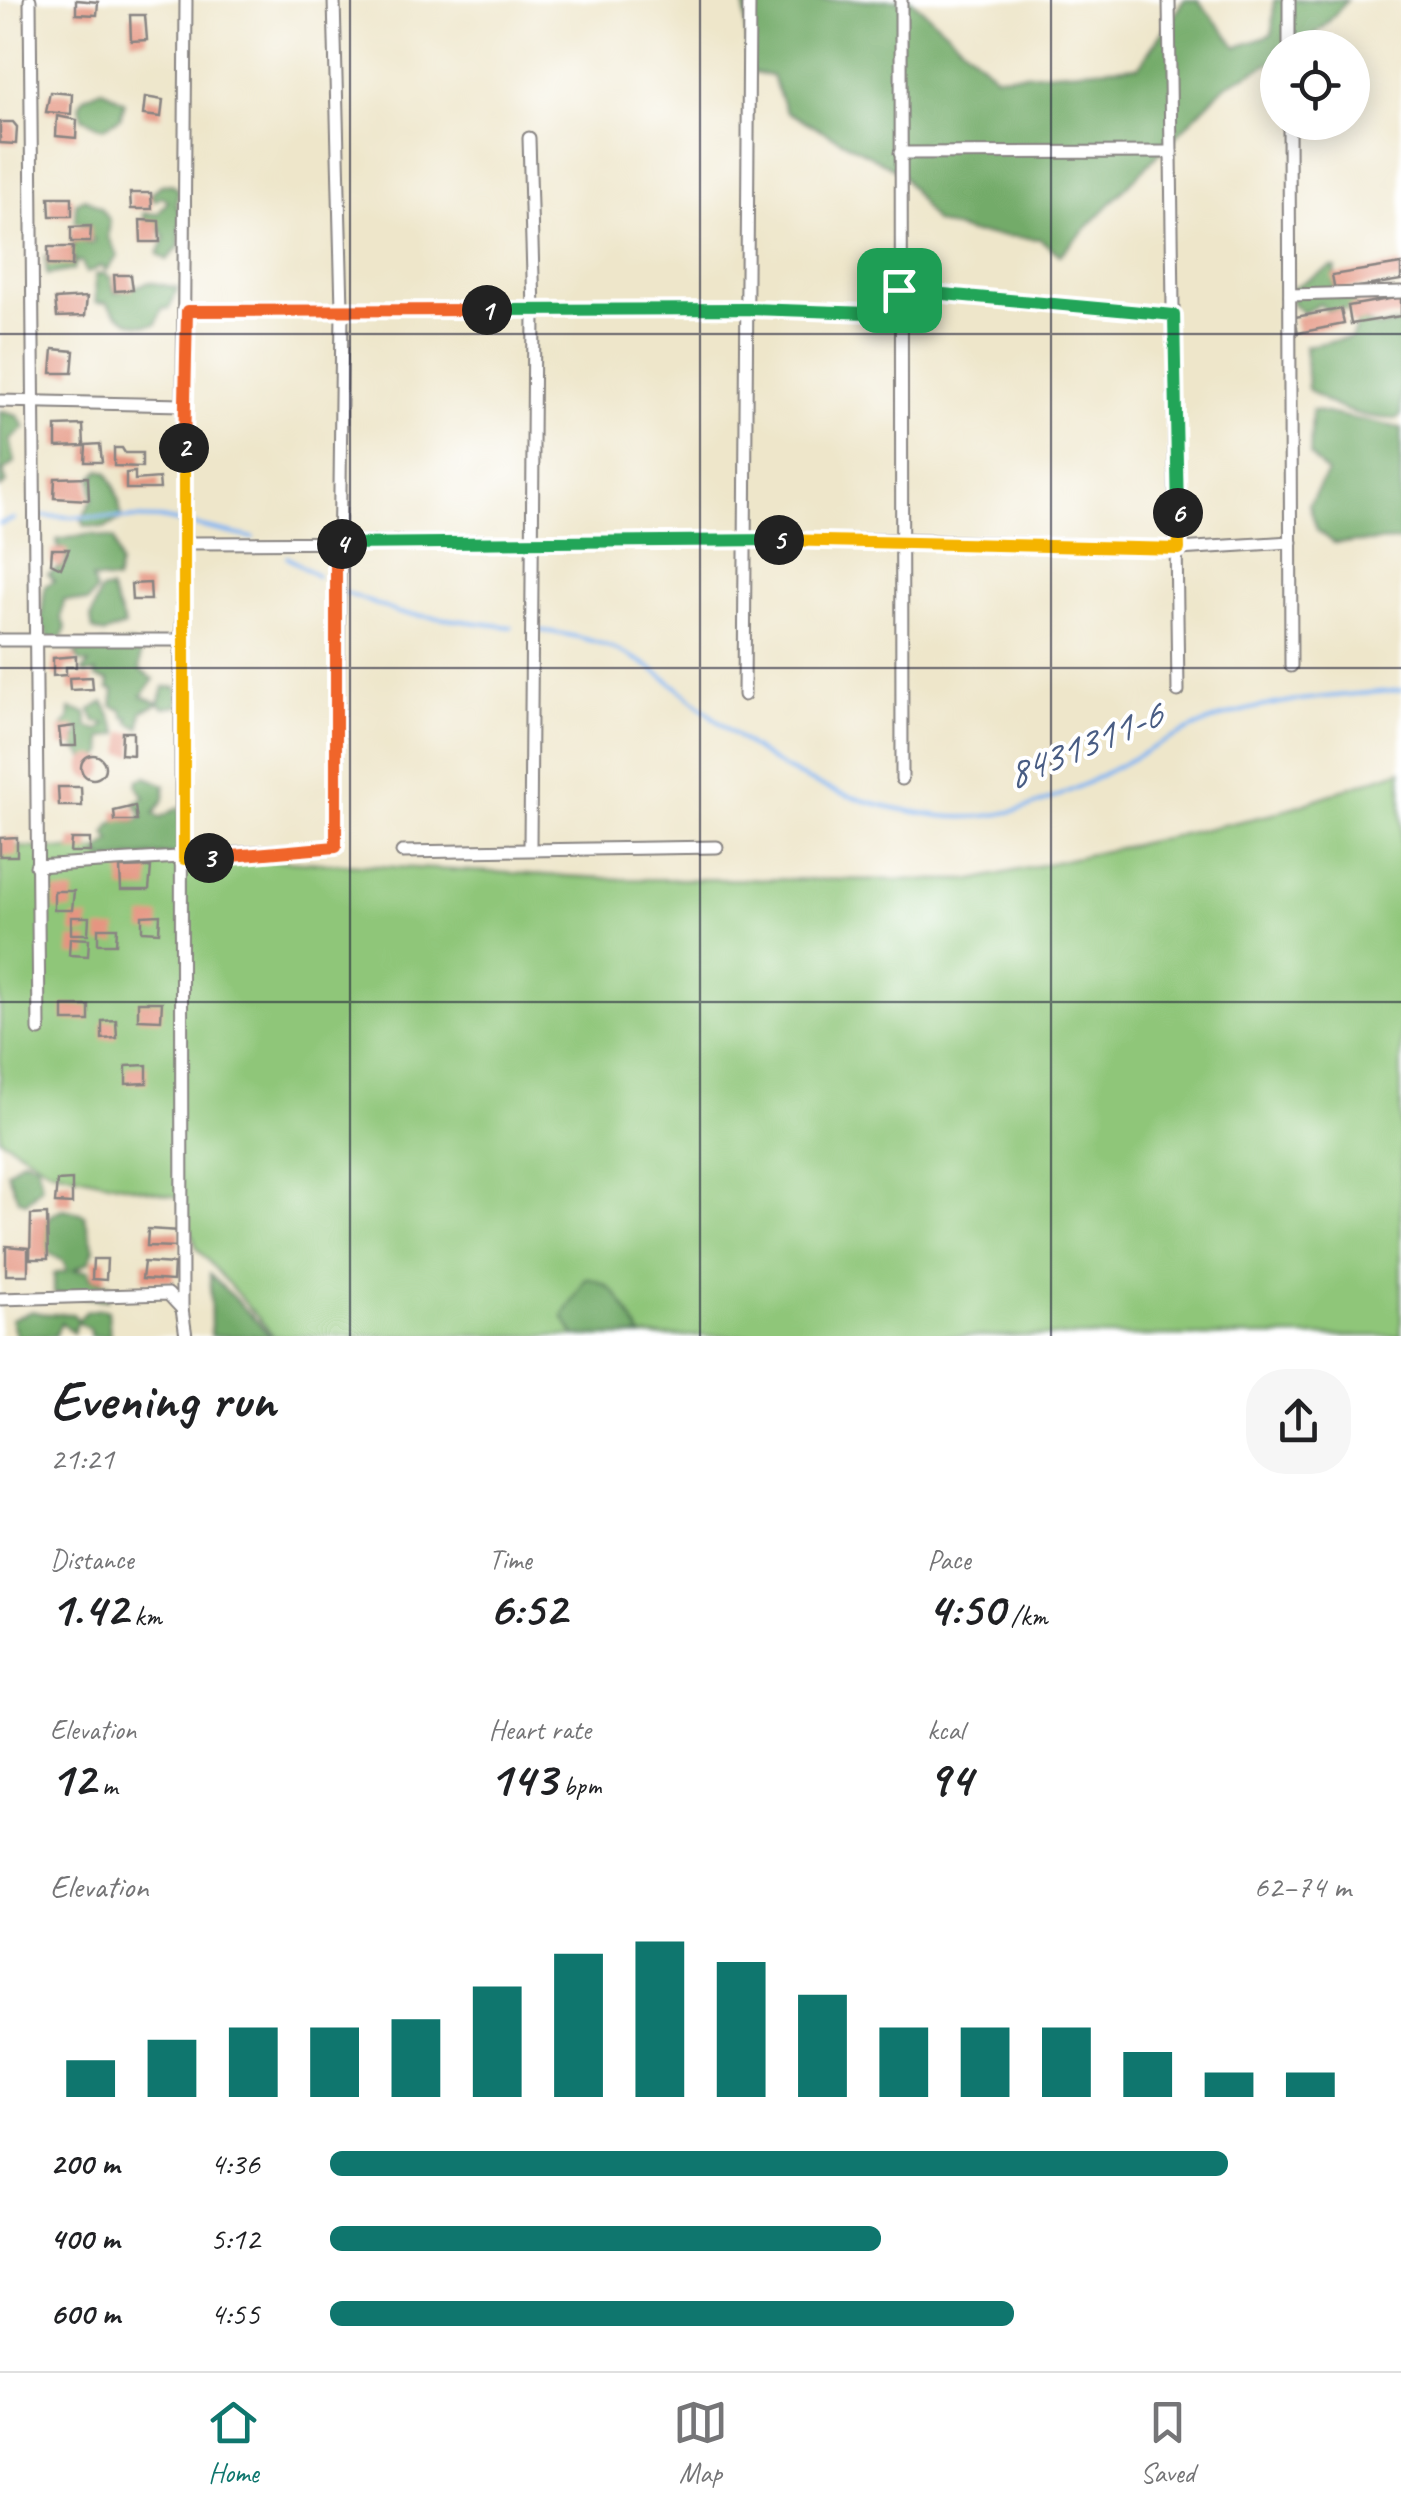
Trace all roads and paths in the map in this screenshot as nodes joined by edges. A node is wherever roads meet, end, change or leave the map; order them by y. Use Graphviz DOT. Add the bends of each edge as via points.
graph roads {
  1 [pos="30,0"];
  2 [pos="186,0"];
  3 [pos="334,0"];
  4 [pos="749,0"];
  5 [pos="901,0"];
  6 [pos="1170,0"];
  7 [pos="1289,0"];
  8 [pos="1289,30"];
  9 [pos="529,138"];
  10 [pos="1289,140"];
  11 [pos="1172,152"];
  12 [pos="900,153"];
  13 [pos="899,290"];
  14 [pos="1401,292"];
  15 [pos="1290,295"];
  16 [pos="342,309"];
  17 [pos="748,309"];
  18 [pos="187,311"];
  19 [pos="534,311"];
  20 [pos="899,314"];
  21 [pos="1174,315"];
  22 [pos="0,401"];
  23 [pos="30,401"];
  24 [pos="184,405"];
  25 [pos="748,540"];
  26 [pos="901,540"];
  27 [pos="531,541"];
  28 [pos="1291,542"];
  29 [pos="186,543"];
  30 [pos="336,544"];
  31 [pos="1179,549"];
  32 [pos="0,640"];
  33 [pos="34,640"];
  34 [pos="181,640"];
  35 [pos="1292,666"];
  36 [pos="1178,691"];
  37 [pos="744,695"];
  38 [pos="902,779"];
  39 [pos="717,847"];
  40 [pos="530,848"];
  41 [pos="402,852"];
  42 [pos="184,859"];
  43 [pos="36,866"];
  44 [pos="39,1030"];
  45 [pos="0,1299"];
  46 [pos="182,1308"];
  47 [pos="186,1336"];
  1 -- 23 [label="street"];
  2 -- 18 [label="street"];
  3 -- 16 [label="street"];
  4 -- 17 [label="street"];
  5 -- 12 [label="street"];
  6 -- 11 [label="street"];
  7 -- 8 [label="street"];
  9 -- 19 [label="street"];
  10 -- 15 [label="street"];
  11 -- 12 [label="street"];
  11 -- 21 [label="street"];
  12 -- 13 [label="street"];
  13 -- 20 [label="street"];
  13 -- 21 [label="street"];
  14 -- 15 [label="street"];
  15 -- 28 [label="street"];
  16 -- 18 [label="street"];
  16 -- 19 [label="street"];
  16 -- 30 [label="street"];
  17 -- 19 [label="street"];
  17 -- 20 [label="street"];
  17 -- 25 [label="street"];
  18 -- 24 [label="street"];
  19 -- 27 [label="street"];
  20 -- 26 [label="street"];
  21 -- 31 [label="street"];
  22 -- 23 [label="street"];
  23 -- 24 [label="street"];
  23 -- 33 [label="street"];
  24 -- 29 [label="street"];
  25 -- 26 [label="street"];
  25 -- 27 [label="street"];
  25 -- 37 [label="street"];
  26 -- 31 [label="street"];
  26 -- 38 [label="street"];
  27 -- 30 [label="street"];
  27 -- 40 [label="street"];
  28 -- 31 [label="street"];
  28 -- 35 [label="street"];
  29 -- 30 [label="street"];
  29 -- 34 [label="street"];
  30 -- 42 [label="street" via="336,847"];
  31 -- 36 [label="street"];
  32 -- 33 [label="street"];
  33 -- 34 [label="street"];
  33 -- 43 [label="street"];
  34 -- 42 [label="street"];
  39 -- 40 [label="street"];
  40 -- 41 [label="street"];
  42 -- 43 [label="street"];
  42 -- 46 [label="street"];
  43 -- 44 [label="street"];
  45 -- 46 [label="street" via="168,1294"];
  46 -- 47 [label="street"];
}
